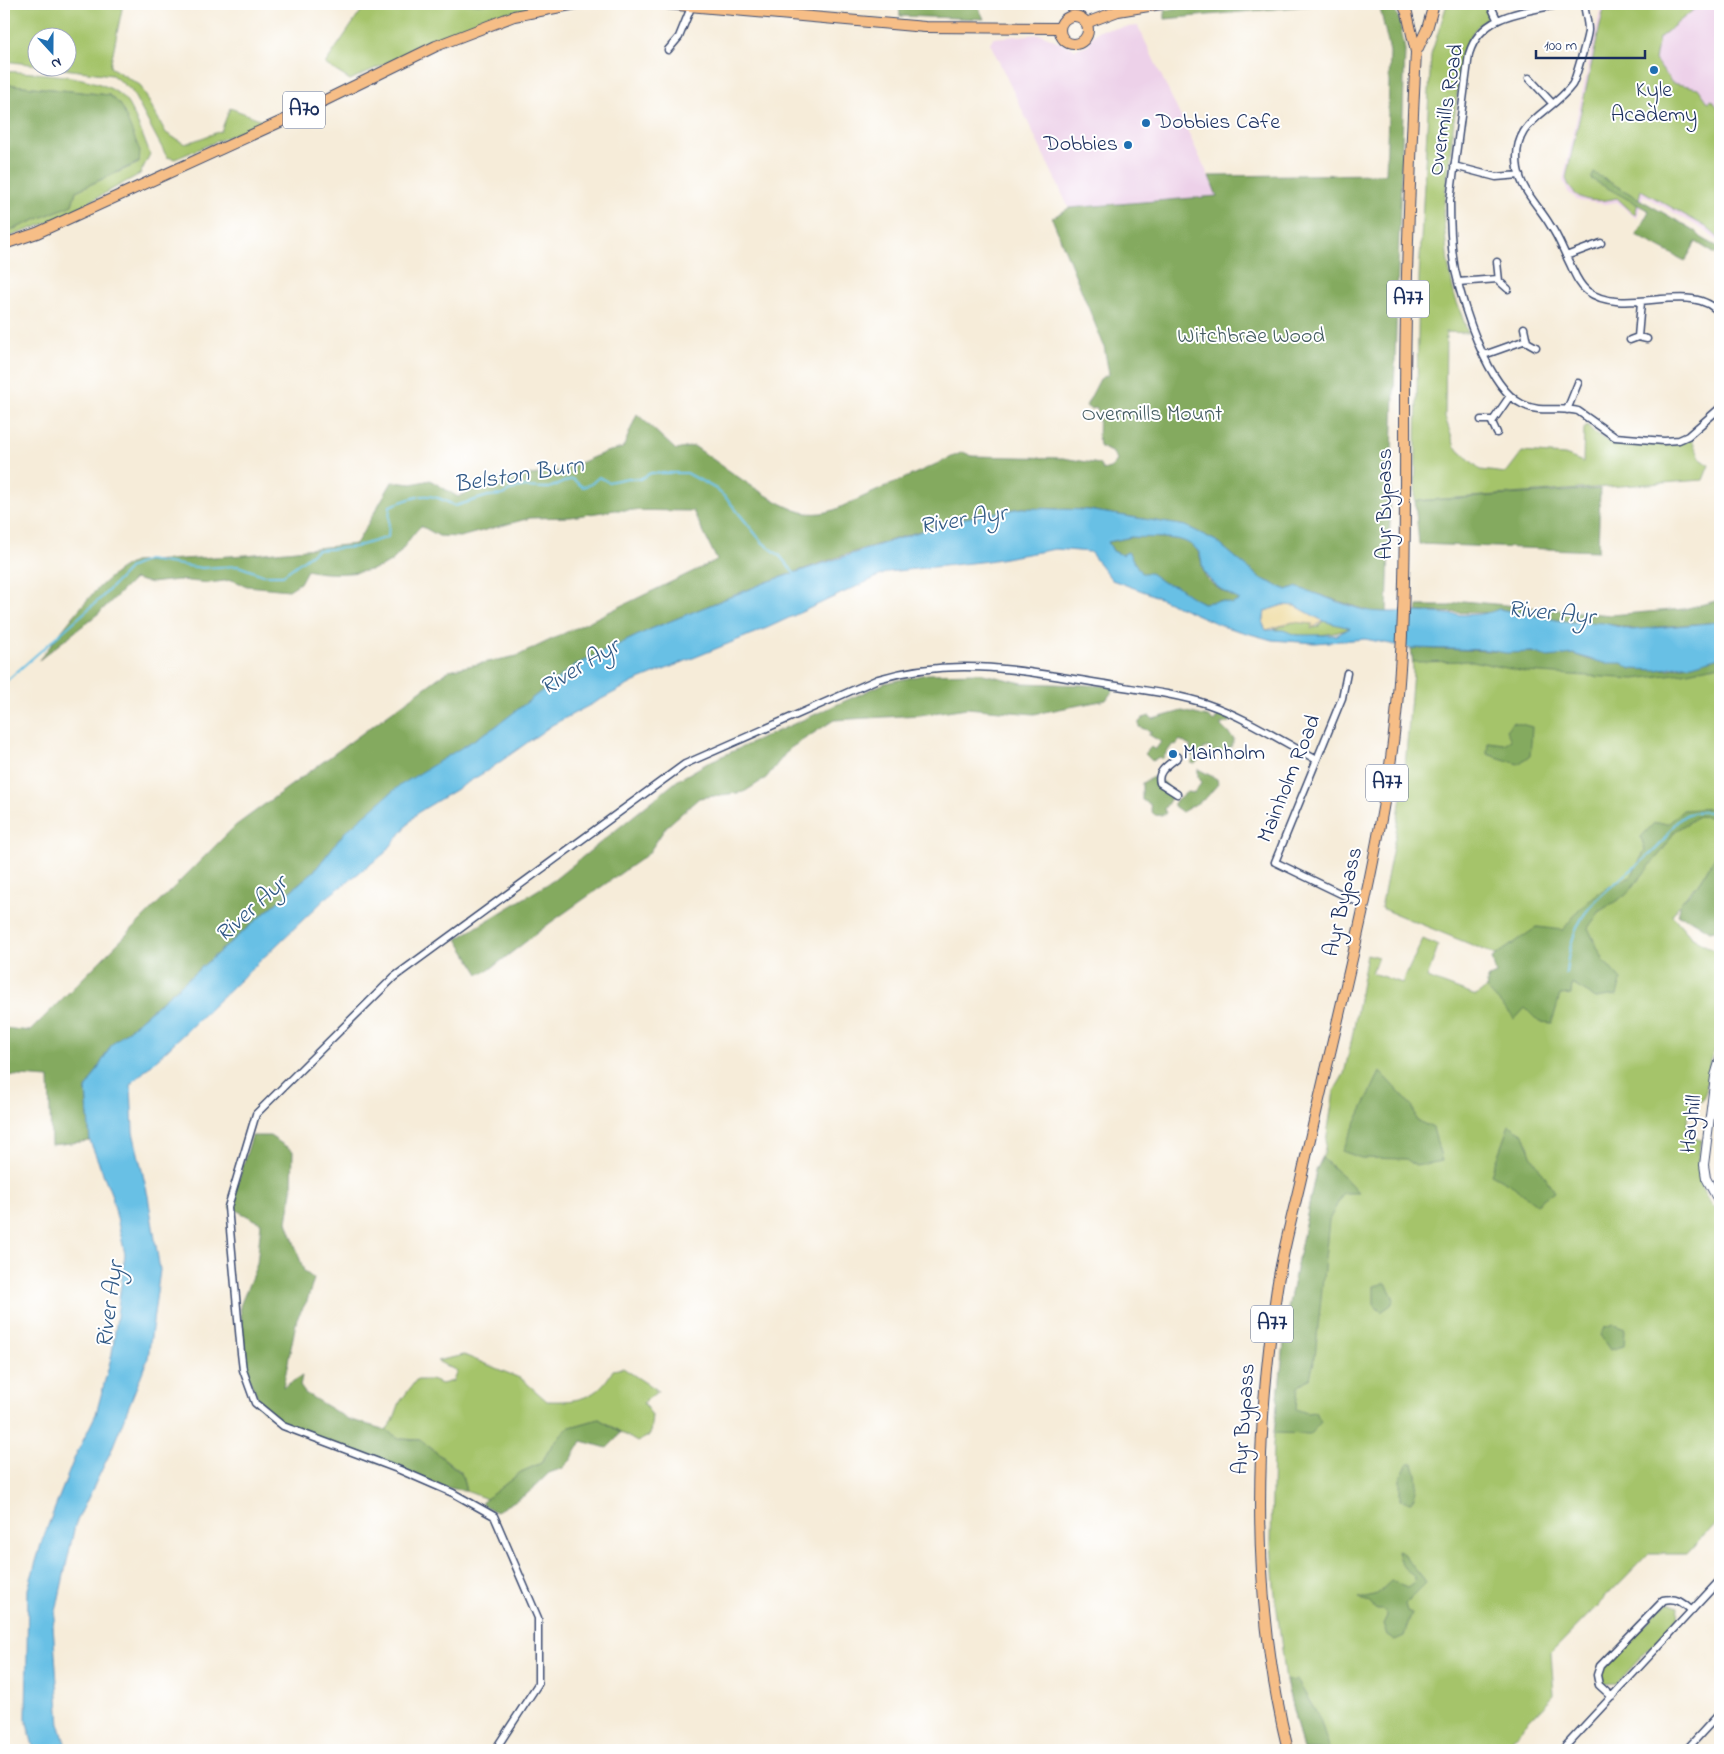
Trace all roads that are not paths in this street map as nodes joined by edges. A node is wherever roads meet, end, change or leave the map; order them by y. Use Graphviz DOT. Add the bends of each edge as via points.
graph roads {
  1 [pos="576,4"];
  2 [pos="666,4"];
  3 [pos="1161,4"];
  4 [pos="1403,4"];
  5 [pos="1434,4"];
  6 [pos="1490,4"];
  7 [pos="1562,4"];
  8 [pos="1584,4"];
  9 [pos="697,5"];
  10 [pos="1497,19"];
  11 [pos="1086,23"];
  12 [pos="1060,28"];
  13 [pos="668,50"];
  14 [pos="1416,52"];
  15 [pos="1529,78"];
  16 [pos="1545,82"];
  17 [pos="1538,88"];
  18 [pos="1552,103"];
  19 [pos="1454,166"];
  20 [pos="1520,175"];
  21 [pos="4,244"];
  22 [pos="1601,244"];
  23 [pos="1566,256"];
  24 [pos="1497,262"];
  25 [pos="1498,279"];
  26 [pos="1458,282"];
  27 [pos="1508,289"];
  28 [pos="1641,302"];
  29 [pos="1720,314"];
  30 [pos="1524,328"];
  31 [pos="1638,337"];
  32 [pos="1647,339"];
  33 [pos="1526,340"];
  34 [pos="1630,340"];
  35 [pos="1536,347"];
  36 [pos="1484,356"];
  37 [pos="1578,384"];
  38 [pos="1510,396"];
  39 [pos="1720,408"];
  40 [pos="1568,410"];
  41 [pos="1481,420"];
  42 [pos="1492,422"];
  43 [pos="1497,433"];
  44 [pos="1347,673"];
  45 [pos="1178,757"];
  46 [pos="1315,759"];
  47 [pos="1177,794"];
  48 [pos="1364,904"];
  49 [pos="1720,1059"];
  50 [pos="1718,1076"];
  51 [pos="1720,1204"];
  52 [pos="1720,1580"];
  53 [pos="1692,1612"];
  54 [pos="1612,1697"];
  55 [pos="1720,1713"];
  56 [pos="1688,1749"];
  57 [pos="495,1750"];
  58 [pos="1288,1750"];
  59 [pos="1562,1750"];
  1 -- 21 [label="main road, A70" via="514,16 436,46 293,116 37,233"];
  2 -- 9 [label="main road"];
  3 -- 11 [label="main road" via="1118,11"];
  4 -- 14 [label="main road, Ayr Bypass / A77"];
  5 -- 14 [label="main road, Ayr Bypass / A77"];
  6 -- 10 [label="street"];
  7 -- 10 [label="street, Overmills Road"];
  8 -- 18 [label="street" via="1588,30 1574,83"];
  9 -- 12 [label="main road" via="925,27"];
  9 -- 13 [label="street"];
  10 -- 19 [label="street, Overmills Road" via="1479,33 1471,48"];
  11 -- 12 [label="main road" via="1080,17 1071,16"];
  11 -- 12 [label="main road" via="1087,34 1076,44 1064,40"];
  14 -- 48 [label="main road, Ayr Bypass / A77" via="1405,400 1402,660 1391,757"];
  15 -- 17 [label="street"];
  16 -- 17 [label="street"];
  17 -- 18 [label="street"];
  18 -- 20 [label="street" via="1526,127 1521,138 1517,157"];
  19 -- 20 [label="street" via="1496,176"];
  19 -- 26 [label="street, Overmills Road" via="1450,224"];
  20 -- 23 [label="street" via="1523,186 1552,227"];
  22 -- 23 [label="street"];
  23 -- 28 [label="street" via="1587,292 1611,301"];
  24 -- 25 [label="street"];
  25 -- 26 [label="street"];
  25 -- 27 [label="street"];
  26 -- 36 [label="street, Overmills Road"];
  28 -- 29 [label="street" via="1687,299 1705,302"];
  28 -- 31 [label="street"];
  30 -- 33 [label="street"];
  31 -- 32 [label="street"];
  31 -- 34 [label="street"];
  33 -- 35 [label="street"];
  33 -- 36 [label="street"];
  36 -- 38 [label="street, Overmills Road" via="1498,383"];
  37 -- 40 [label="street"];
  38 -- 40 [label="street, Overmills Road" via="1536,410"];
  38 -- 42 [label="street"];
  39 -- 40 [label="street, Overmills Road" via="1679,440 1615,437 1578,411"];
  41 -- 42 [label="street"];
  42 -- 43 [label="street"];
  44 -- 46 [label="street, Mainholm Road" via="1342,698"];
  45 -- 47 [label="street" via="1158,778 1160,783"];
  46 -- 48 [label="street, Mainholm Road" via="1275,862"];
  46 -- 57 [label="street" via="1239,717 1206,703 1144,691 970,665 936,666 878,679 685,764 394,977 256,1114 228,1207 243,1370 255,1404 283,1426 400,1470 453,1493 494,1516 538,1618 538,1684"];
  48 -- 58 [label="main road, Ayr Bypass / A77" via="1278,1284 1263,1394 1258,1504 1265,1620"];
  49 -- 50 [label="street, Hayhill"];
  50 -- 51 [label="street, Hayhill" via="1704,1166 1706,1178"];
  52 -- 53 [label="street"];
  53 -- 54 [label="street"];
  53 -- 54 [label="street" via="1680,1601 1664,1600 1600,1666 1598,1685"];
  54 -- 59 [label="street"];
  55 -- 56 [label="street"];
}
